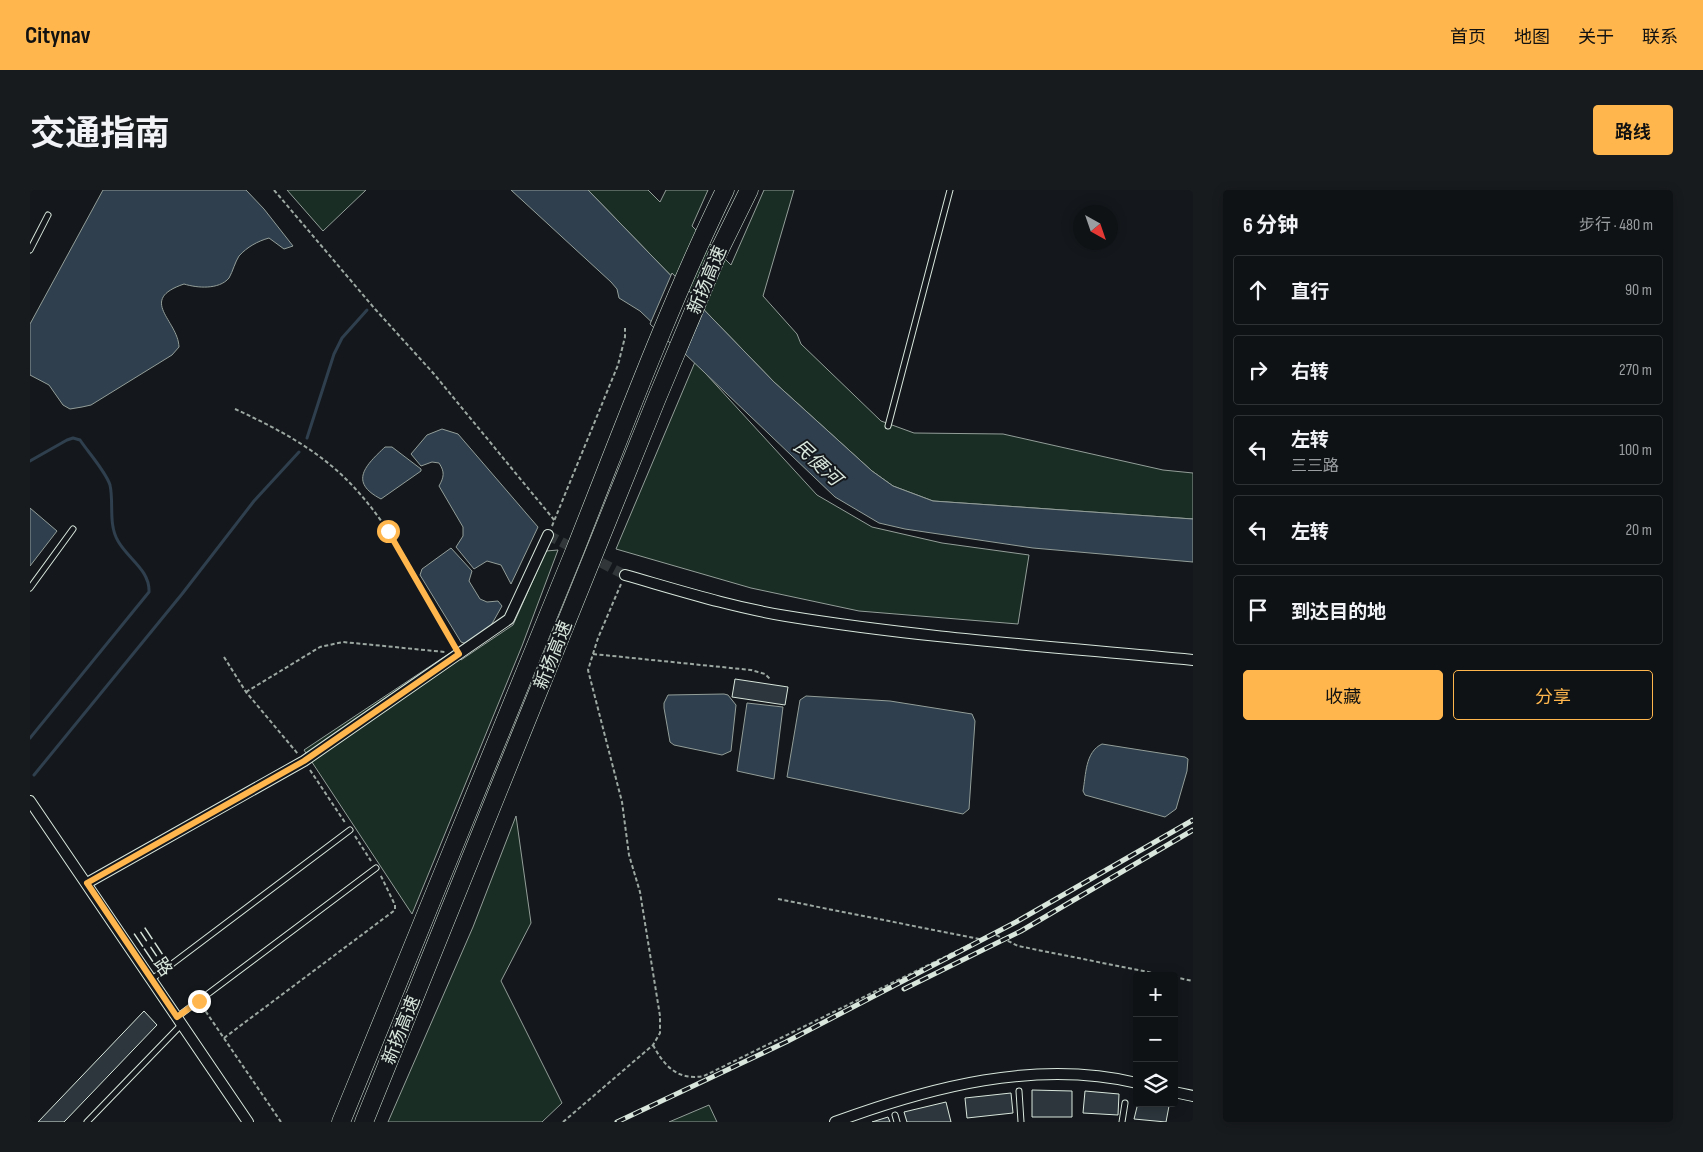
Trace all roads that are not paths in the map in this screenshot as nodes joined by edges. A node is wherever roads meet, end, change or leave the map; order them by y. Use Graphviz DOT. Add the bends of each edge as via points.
graph roads {
  1 [pos="725,190"];
  2 [pos="748,190"];
  3 [pos="950,190"];
  4 [pos="48,215"];
  5 [pos="30,250"];
  6 [pos="888,426"];
  7 [pos="74,529"];
  8 [pos="548,535"];
  9 [pos="625,575"];
  10 [pos="30,588"];
  11 [pos="1193,660"];
  12 [pos="30,801"];
  13 [pos="350,830"];
  14 [pos="376,868"];
  15 [pos="87,883"];
  16 [pos="152,979"];
  17 [pos="180,1020"];
  18 [pos="1133,1082"];
  19 [pos="1019,1091"];
  20 [pos="1178,1093"];
  21 [pos="1193,1096"];
  22 [pos="1125,1103"];
  23 [pos="895,1115"];
  24 [pos="87,1122"];
  25 [pos="248,1122"];
  26 [pos="340,1122"];
  27 [pos="364,1122"];
  28 [pos="835,1122"];
  29 [pos="897,1122"];
  30 [pos="1021,1122"];
  31 [pos="1122,1122"];
  1 -- 26 [label="highway, 新扬高速" via="702,236 640,385"];
  2 -- 27 [label="highway, 新扬高速" via="657,398"];
  3 -- 6 [label="lane"];
  4 -- 5 [label="lane"];
  7 -- 10 [label="lane"];
  8 -- 15 [label="street" via="509,619 304,761"];
  9 -- 11 [label="street" via="703,598 786,616"];
  12 -- 15 [label="street, 三三路"];
  13 -- 16 [label="lane"];
  14 -- 17 [label="lane" via="199,1001"];
  15 -- 16 [label="street, 三三路"];
  16 -- 17 [label="street, 三三路"];
  17 -- 24 [label="lane"];
  17 -- 25 [label="street, 三三路"];
  18 -- 28 [label="street" via="1081,1074 1016,1076 964,1083"];
  19 -- 30 [label="lane"];
  20 -- 21 [label="street"];
  22 -- 31 [label="lane"];
  23 -- 29 [label="lane"];
}
